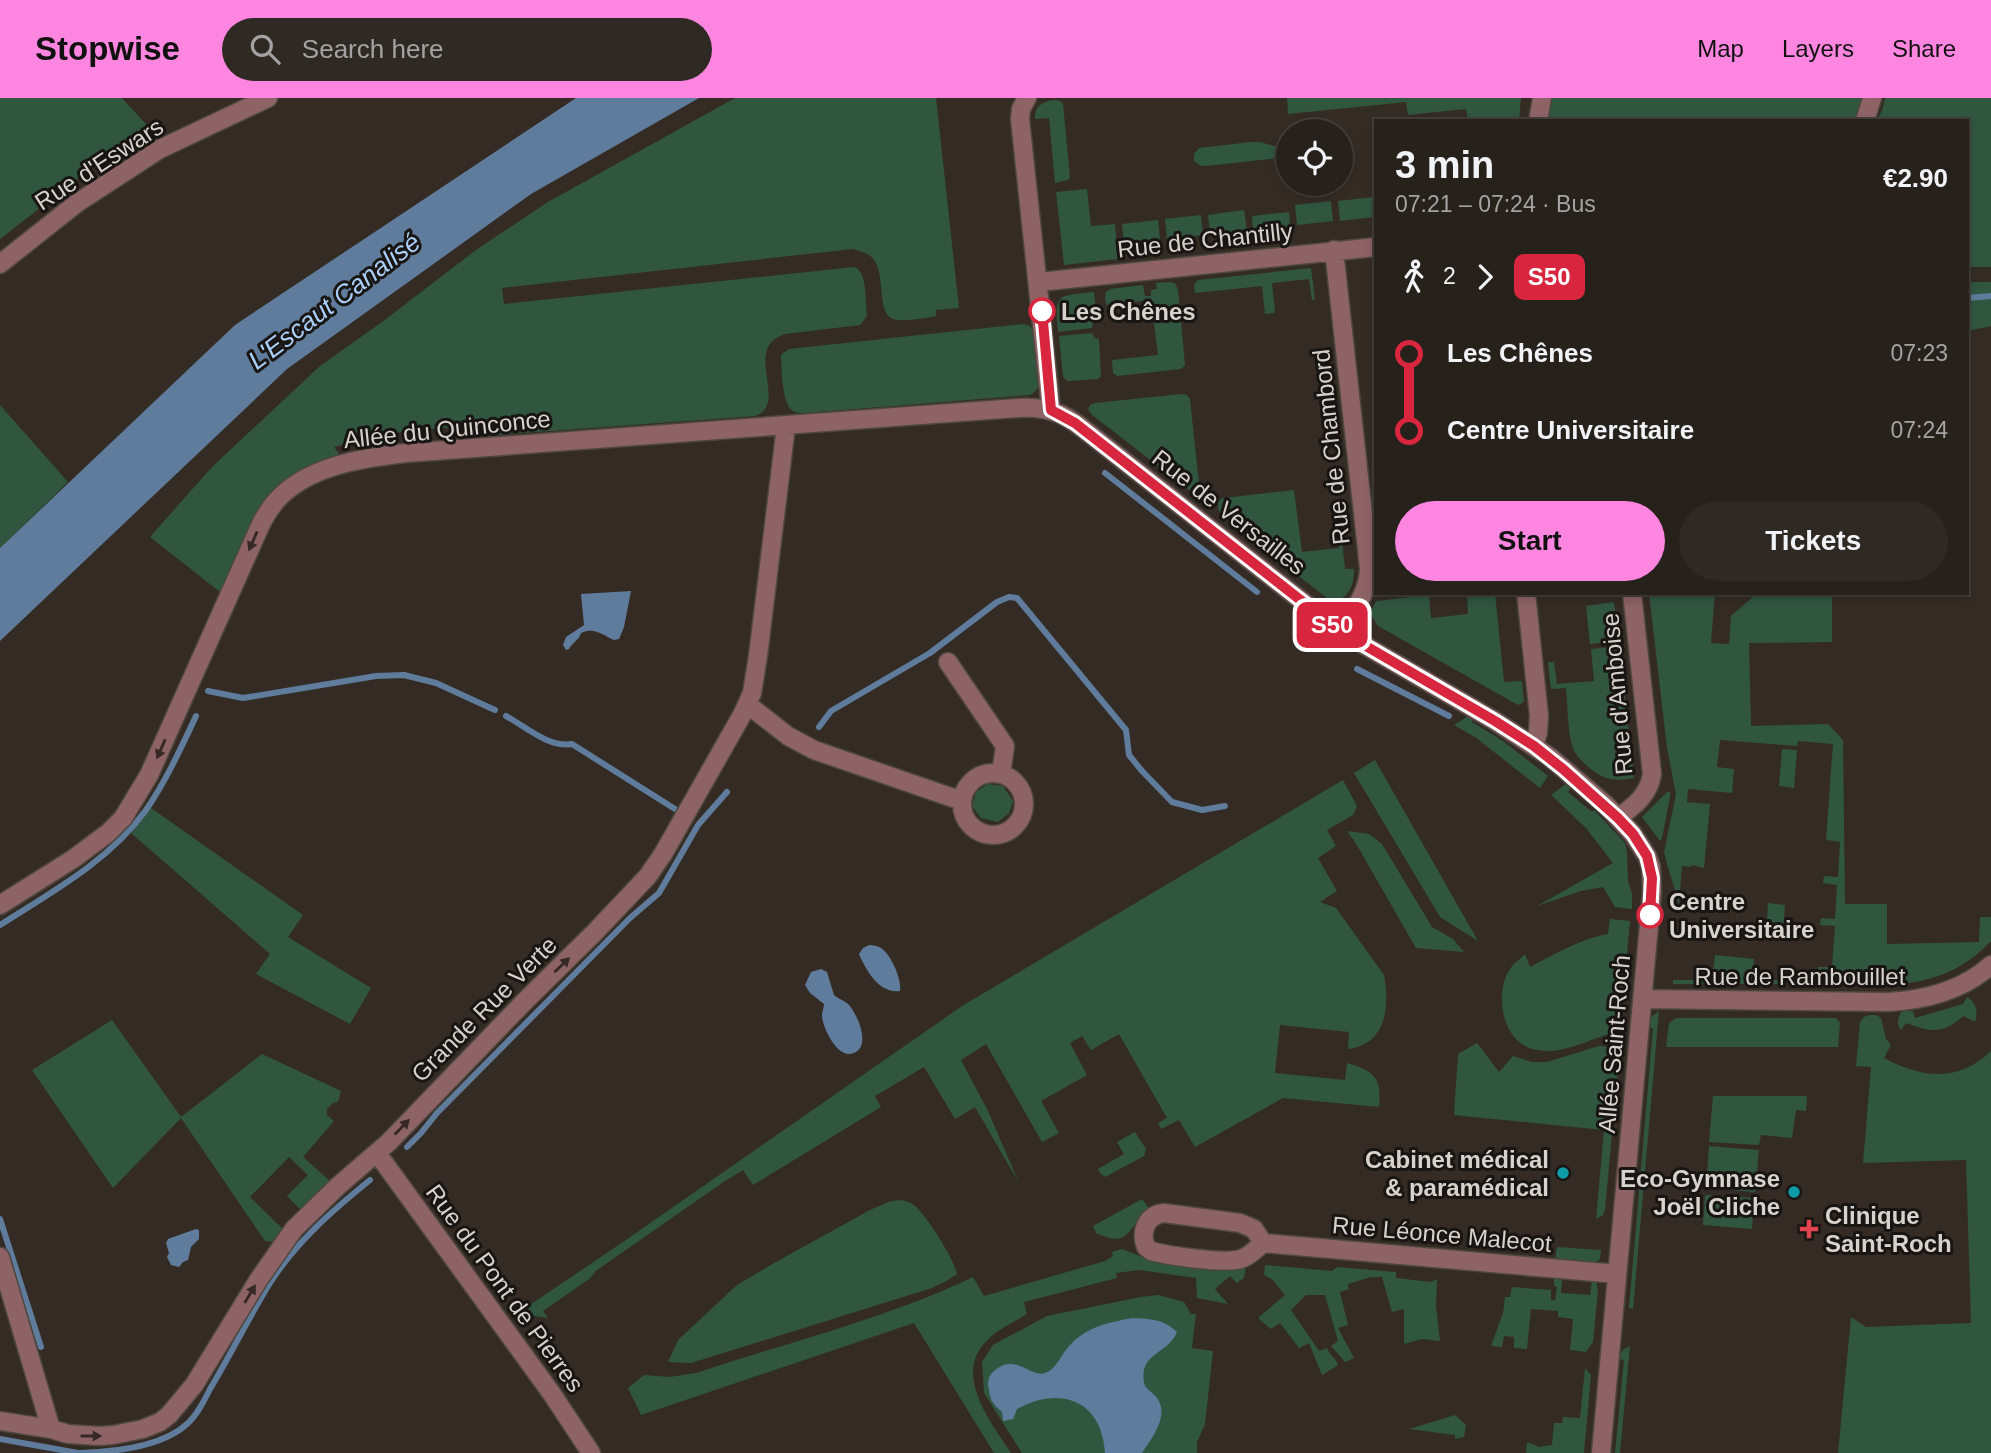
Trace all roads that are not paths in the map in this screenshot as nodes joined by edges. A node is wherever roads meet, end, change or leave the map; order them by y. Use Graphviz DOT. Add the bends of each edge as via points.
graph roads {
  1 [pos="268,98"];
  2 [pos="1027,98"];
  3 [pos="1542,98"];
  4 [pos="1872,98"];
  5 [pos="1538,119"];
  6 [pos="1866,119"];
  7 [pos="1374,247"];
  8 [pos="1334,250"];
  9 [pos="0,264"];
  10 [pos="1039,282"];
  11 [pos="1051,410"];
  12 [pos="786,426"];
  13 [pos="1526,595"];
  14 [pos="1632,595"];
  15 [pos="1340,631"];
  16 [pos="948,662"];
  17 [pos="747,704"];
  18 [pos="1534,746"];
  19 [pos="1001,774"];
  20 [pos="962,801"];
  21 [pos="1618,818"];
  22 [pos="0,905"];
  23 [pos="1991,965"];
  24 [pos="1642,999"];
  25 [pos="377,1153"];
  26 [pos="1263,1242"];
  27 [pos="0,1257"];
  28 [pos="1617,1274"];
  29 [pos="0,1421"];
  30 [pos="51,1429"];
  31 [pos="591,1453"];
  32 [pos="1601,1453"];
  1 -- 9 [label="street, Rue d'Eswars" via="160,149 77,203"];
  2 -- 10 [label="street" via="1020,119"];
  3 -- 5 [label="street"];
  4 -- 6 [label="street"];
  7 -- 8 [label="street, Rue de Chantilly"];
  8 -- 10 [label="street, Rue de Chantilly"];
  8 -- 15 [label="street, Rue de Chambord" via="1369,568 1368,585"];
  10 -- 11 [label="street"];
  11 -- 12 [label="street, Allée du Quinconce" via="1018,408"];
  11 -- 15 [label="street, Rue de Versailles" via="1083,429"];
  12 -- 17 [label="street, Grande Rue Verte" via="758,656"];
  12 -- 22 [label="street, Allée du Quinconce, one-way" via="393,455 334,466 293,487 276,501 261,524 149,775 123,818 73,859"];
  13 -- 18 [label="street" via="1539,724"];
  14 -- 21 [label="street, Rue d'Amboise" via="1652,774 1644,796"];
  15 -- 18 [label="street, Rue de Versailles"];
  16 -- 19 [label="street" via="1005,746"];
  17 -- 20 [label="street" via="814,750"];
  25 -- 17 [label="street, Grande Rue Verte, one-way" via="648,876"];
  18 -- 21 [label="street, Rue de Versailles"];
  19 -- 20 [label="street" via="975,778"];
  19 -- 20 [label="street" via="1015,782 1023,795 1023,811 1010,830 996,835 981,832 968,823"];
  21 -- 24 [label="street, Allée Saint-Roch" via="1651,867"];
  23 -- 24 [label="street, Rue de Rambouillet" via="1953,989 1914,1000"];
  24 -- 28 [label="street, Allée Saint-Roch"];
  30 -- 25 [label="street, Grande Rue Verte, one-way" via="83,1436 113,1435 143,1429 169,1415 194,1385 294,1229"];
  25 -- 31 [label="street, Rue du Pont de Pierres"];
  26 -- 26 [label="street" via="1249,1256 1224,1261 1151,1251 1143,1235 1151,1218 1164,1213 1240,1223 1254,1229"];
  26 -- 28 [label="street, Rue Léonce Malecot"];
  27 -- 30 [label="street"];
  28 -- 32 [label="street, Allée Saint-Roch"];
  29 -- 30 [label="street, Grande Rue Verte"];
}
